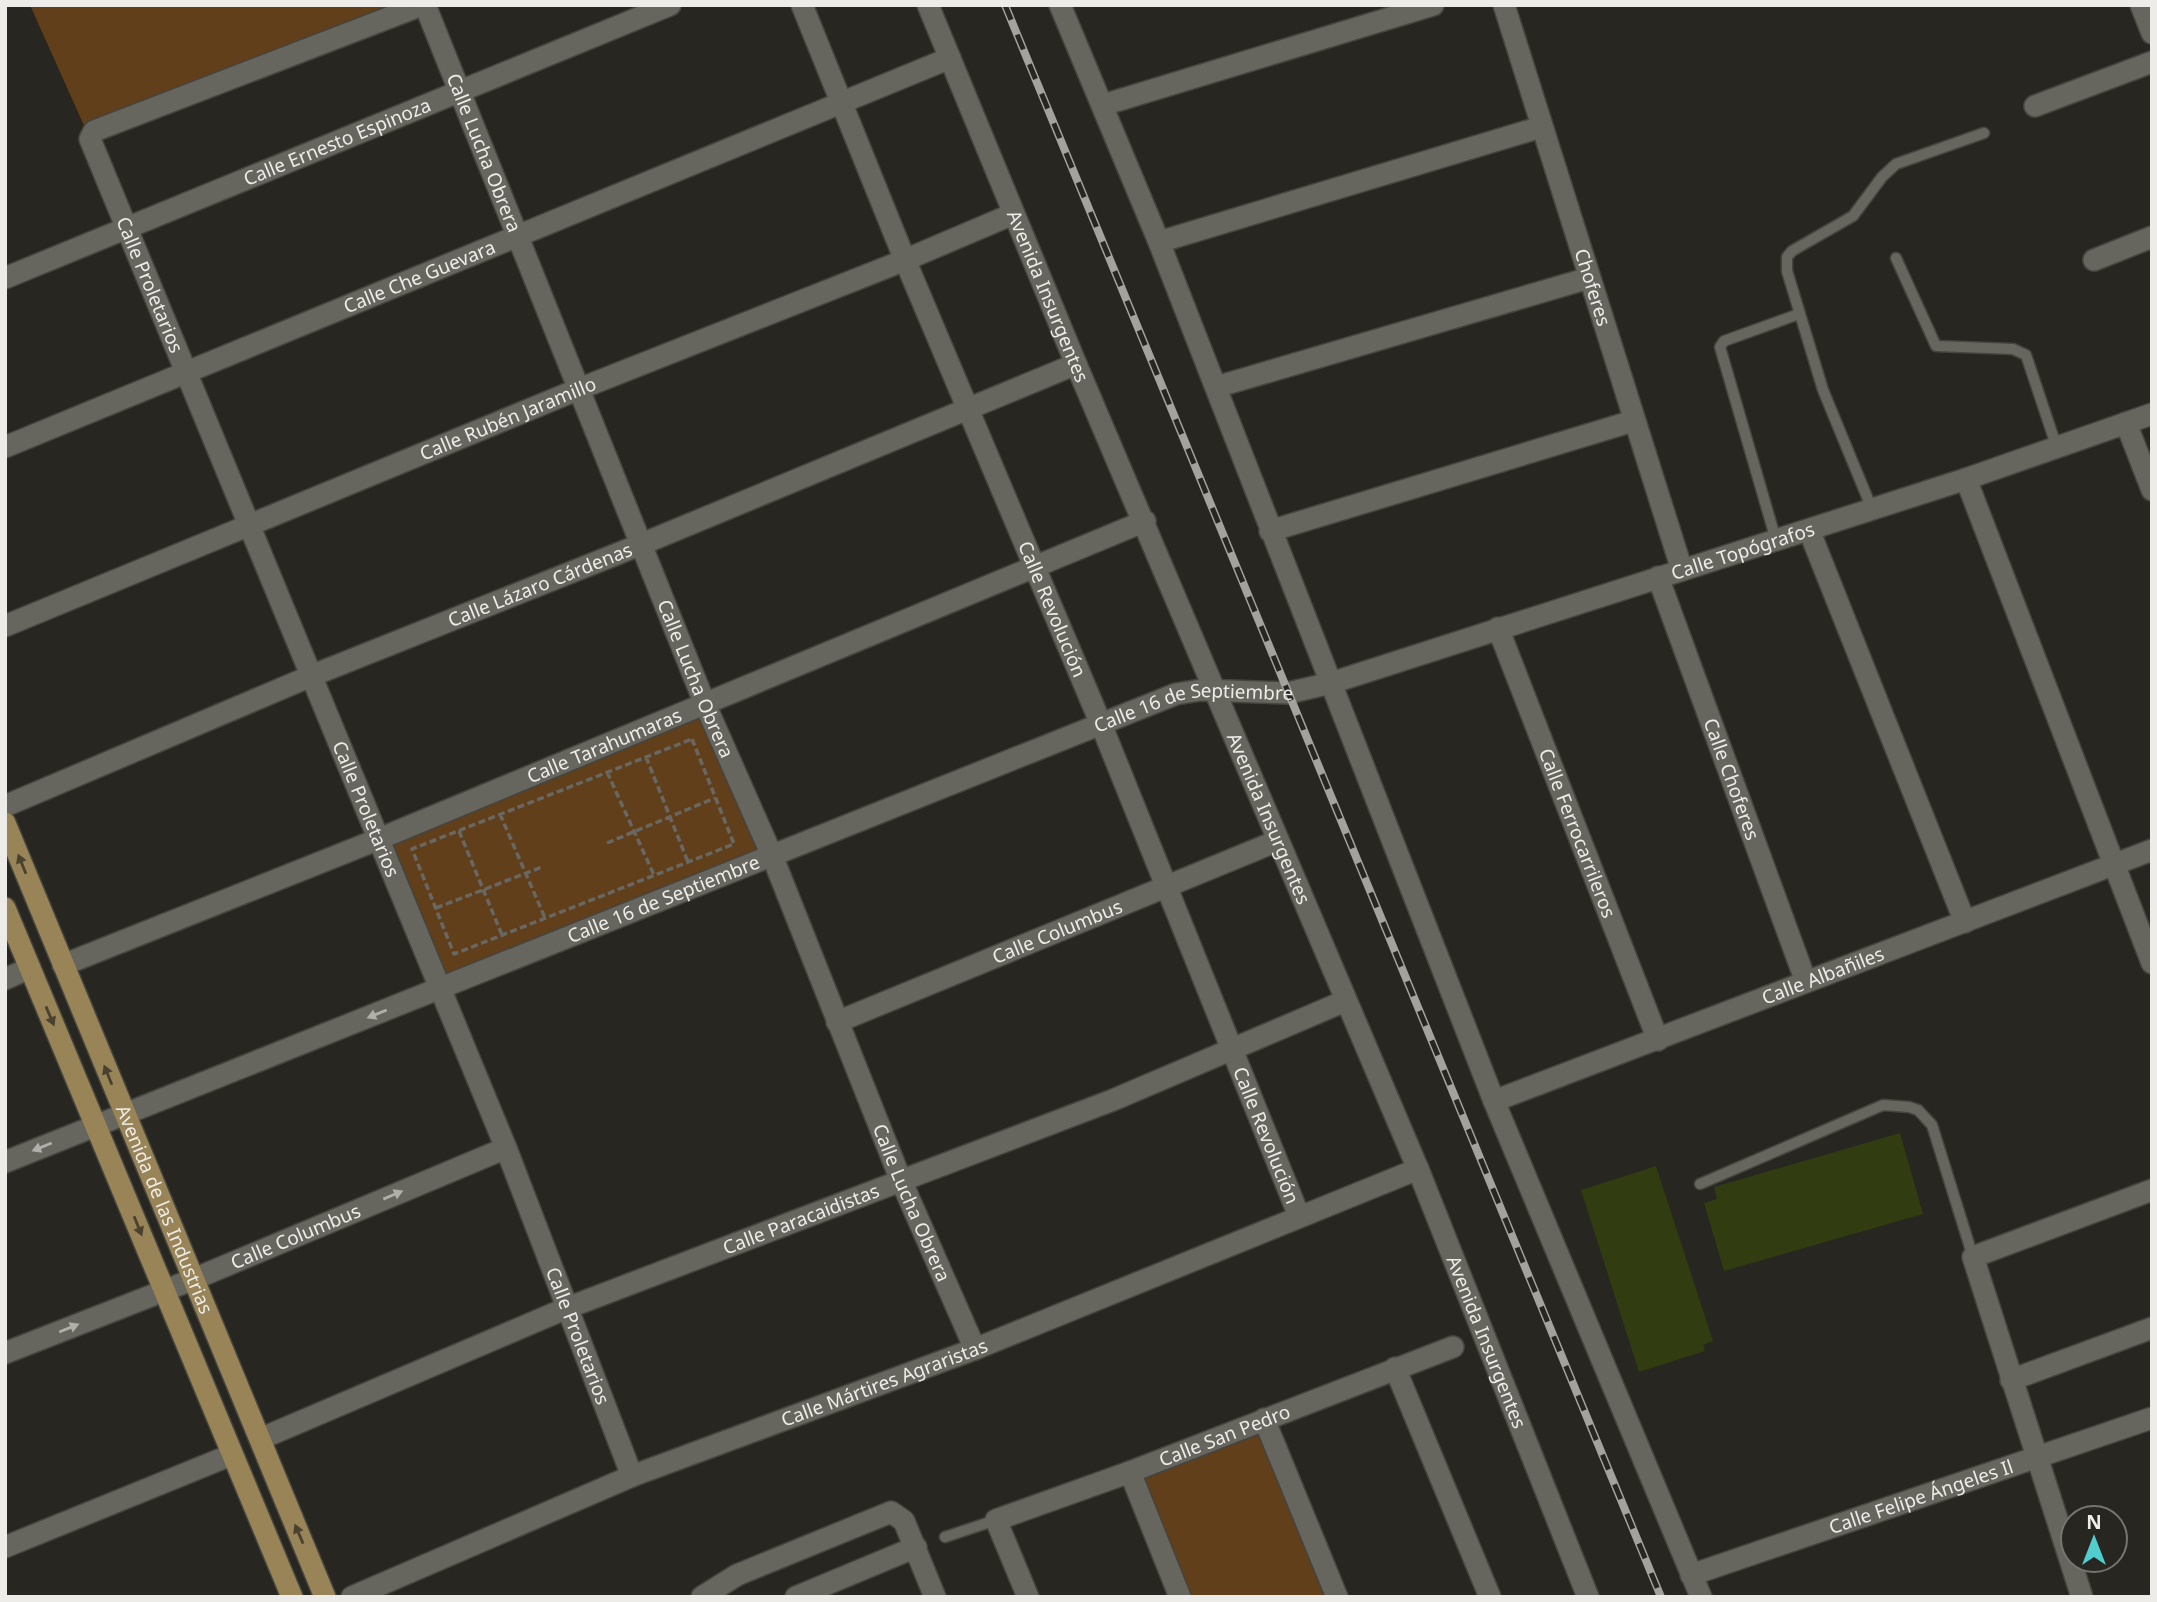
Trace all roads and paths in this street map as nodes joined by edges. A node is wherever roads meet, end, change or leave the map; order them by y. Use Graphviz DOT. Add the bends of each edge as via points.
graph roads {
  1 [pos="424,5"];
  2 [pos="670,5"];
  3 [pos="802,5"];
  4 [pos="928,5"];
  5 [pos="1060,5"];
  6 [pos="1433,5"];
  7 [pos="1504,5"];
  8 [pos="2141,5"];
  9 [pos="2152,33"];
  10 [pos="950,58"];
  11 [pos="2152,62"];
  12 [pos="459,91"];
  13 [pos="841,103"];
  14 [pos="1103,105"];
  15 [pos="2035,106"];
  16 [pos="1541,127"];
  17 [pos="1984,133"];
  18 [pos="1013,214"];
  19 [pos="127,229"];
  20 [pos="517,236"];
  21 [pos="2152,237"];
  22 [pos="1159,242"];
  23 [pos="1896,258"];
  24 [pos="905,260"];
  25 [pos="2094,260"];
  26 [pos="5,278"];
  27 [pos="1589,278"];
  28 [pos="1799,314"];
  29 [pos="1076,364"];
  30 [pos="188,374"];
  31 [pos="1216,387"];
  32 [pos="579,388"];
  33 [pos="968,408"];
  34 [pos="2152,414"];
  35 [pos="1633,421"];
  36 [pos="2126,423"];
  37 [pos="5,447"];
  38 [pos="2057,447"];
  39 [pos="1966,479"];
  40 [pos="2152,490"];
  41 [pos="1872,509"];
  42 [pos="1145,521"];
  43 [pos="250,525"];
  44 [pos="1809,530"];
  45 [pos="1270,531"];
  46 [pos="1776,540"];
  47 [pos="642,544"];
  48 [pos="1037,567"];
  49 [pos="1682,570"];
  50 [pos="1658,577"];
  51 [pos="5,626"];
  52 [pos="1498,628"];
  53 [pos="311,676"];
  54 [pos="1331,683"];
  55 [pos="1217,690"];
  56 [pos="705,704"];
  57 [pos="1101,724"];
  58 [pos="646,757"];
  59 [pos="607,772"];
  60 [pos="716,798"];
  61 [pos="5,806"];
  62 [pos="500,814"];
  63 [pos="670,817"];
  64 [pos="5,823"];
  65 [pos="458,831"];
  66 [pos="634,832"];
  67 [pos="379,839"];
  68 [pos="1277,841"];
  69 [pos="607,843"];
  70 [pos="2152,850"];
  71 [pos="773,858"];
  72 [pos="688,862"];
  73 [pos="2115,864"];
  74 [pos="542,867"];
  75 [pos="526,873"];
  76 [pos="654,876"];
  77 [pos="1166,887"];
  78 [pos="483,890"];
  79 [pos="5,908"];
  80 [pos="436,908"];
  81 [pos="545,918"];
  82 [pos="1965,922"];
  83 [pos="502,935"];
  84 [pos="2152,963"];
  85 [pos="63,965"];
  86 [pos="30,968"];
  87 [pos="5,979"];
  88 [pos="1806,982"];
  89 [pos="440,988"];
  90 [pos="1345,1001"];
  91 [pos="837,1022"];
  92 [pos="1658,1040"];
  93 [pos="1232,1050"];
  94 [pos="1494,1101"];
  95 [pos="124,1114"];
  96 [pos="96,1125"];
  97 [pos="506,1148"];
  98 [pos="5,1162"];
  99 [pos="1418,1169"];
  100 [pos="900,1178"];
  101 [pos="1700,1184"];
  102 [pos="2152,1190"];
  103 [pos="1299,1216"];
  104 [pos="1973,1257"];
  105 [pos="194,1279"];
  106 [pos="164,1290"];
  107 [pos="568,1308"];
  108 [pos="2152,1328"];
  109 [pos="1453,1347"];
  110 [pos="975,1349"];
  111 [pos="5,1353"];
  112 [pos="1395,1368"];
  113 [pos="2011,1380"];
  114 [pos="2152,1418"];
  115 [pos="1264,1419"];
  116 [pos="260,1439"];
  117 [pos="231,1455"];
  118 [pos="2036,1457"];
  119 [pos="1130,1472"];
  120 [pos="632,1476"];
  121 [pos="996,1520"];
  122 [pos="945,1538"];
  123 [pos="5,1547"];
  124 [pos="916,1547"];
  125 [pos="1691,1575"];
  126 [pos="292,1597"];
  127 [pos="325,1597"];
  128 [pos="352,1597"];
  129 [pos="702,1597"];
  130 [pos="796,1597"];
  131 [pos="935,1597"];
  132 [pos="1028,1597"];
  133 [pos="1180,1597"];
  134 [pos="1337,1597"];
  135 [pos="1490,1597"];
  136 [pos="1588,1597"];
  137 [pos="1701,1597"];
  138 [pos="2082,1597"];
  1 -- 12 [label="street, Calle Lucha Obrera"];
  1 -- 19 [label="street, Calle Proletarios" via="90,134"];
  2 -- 12 [label="street, Calle Ernesto Espinoza"];
  3 -- 13 [label="street, Calle Revolución"];
  4 -- 10 [label="street, Avenida Insurgentes"];
  5 -- 14 [label="street"];
  6 -- 14 [label="street"];
  7 -- 16 [label="street, Choferes"];
  8 -- 9 [label="street"];
  10 -- 13 [label="street, Calle Che Guevara"];
  10 -- 18 [label="street, Avenida Insurgentes"];
  11 -- 15 [label="street"];
  12 -- 19 [label="street, Calle Ernesto Espinoza"];
  12 -- 20 [label="street, Calle Lucha Obrera"];
  13 -- 20 [label="street, Calle Che Guevara"];
  13 -- 24 [label="street, Calle Revolución"];
  14 -- 22 [label="street"];
  16 -- 22 [label="street"];
  16 -- 27 [label="street, Choferes"];
  17 -- 28 [label="lane" via="1896,164 1853,216 1792,251 1787,271"];
  18 -- 24 [label="street, Calle Rubén Jaramillo"];
  18 -- 29 [label="street, Avenida Insurgentes"];
  19 -- 26 [label="street, Calle Ernesto Espinoza"];
  19 -- 30 [label="street, Calle Proletarios"];
  20 -- 30 [label="street, Calle Che Guevara"];
  20 -- 32 [label="street, Calle Lucha Obrera"];
  21 -- 25 [label="street"];
  22 -- 31 [label="street"];
  23 -- 38 [label="lane" via="1936,346 2013,349 2026,355"];
  24 -- 32 [label="street, Calle Rubén Jaramillo"];
  24 -- 33 [label="street, Calle Revolución"];
  27 -- 31 [label="street"];
  27 -- 35 [label="street, Choferes"];
  28 -- 41 [label="lane" via="1830,410"];
  28 -- 46 [label="lane" via="1724,341 1720,348"];
  29 -- 33 [label="street, Calle Lázaro Cárdenas"];
  29 -- 42 [label="street, Avenida Insurgentes"];
  30 -- 37 [label="street, Calle Che Guevara"];
  30 -- 43 [label="street, Calle Proletarios"];
  31 -- 45 [label="street"];
  32 -- 43 [label="street, Calle Rubén Jaramillo"];
  32 -- 47 [label="street, Calle Lucha Obrera"];
  33 -- 47 [label="street, Calle Lázaro Cárdenas"];
  33 -- 48 [label="street, Calle Revolución"];
  34 -- 36 [label="street, Calle Topógrafos"];
  35 -- 45 [label="street"];
  35 -- 49 [label="street, Choferes"];
  36 -- 38 [label="street, Calle Topógrafos"];
  36 -- 40 [label="street"];
  38 -- 39 [label="street, Calle Topógrafos"];
  39 -- 41 [label="street, Calle Topógrafos"];
  39 -- 73 [label="street"];
  41 -- 44 [label="street, Calle Topógrafos"];
  42 -- 48 [label="street, Calle Tarahumaras"];
  42 -- 55 [label="street, Avenida Insurgentes"];
  43 -- 51 [label="street, Calle Rubén Jaramillo"];
  43 -- 53 [label="street, Calle Proletarios"];
  44 -- 46 [label="street, Calle Topógrafos"];
  44 -- 82 [label="street"];
  45 -- 54 [label="street"];
  46 -- 49 [label="street, Calle Topógrafos"];
  47 -- 53 [label="street, Calle Lázaro Cárdenas"];
  47 -- 56 [label="street, Calle Lucha Obrera"];
  48 -- 56 [label="street, Calle Tarahumaras"];
  48 -- 57 [label="street, Calle Revolución"];
  49 -- 50 [label="street, Calle Topógrafos"];
  50 -- 52 [label="street, Calle Topógrafos"];
  50 -- 88 [label="street, Calle Choferes"];
  52 -- 54 [label="street, Calle Topógrafos"];
  52 -- 92 [label="street, Calle Ferrocarrileros"];
  53 -- 61 [label="street, Calle Lázaro Cárdenas"];
  53 -- 67 [label="street, Calle Proletarios"];
  54 -- 55 [label="street, Calle 16 de Septiembre" via="1288,693"];
  54 -- 94 [label="street"];
  55 -- 57 [label="street, Calle 16 de Septiembre" via="1176,694"];
  55 -- 68 [label="street, Avenida Insurgentes"];
  56 -- 67 [label="street, Calle Tarahumaras"];
  56 -- 71 [label="street, Calle Lucha Obrera"];
  57 -- 71 [label="street, Calle 16 de Septiembre"];
  57 -- 77 [label="street, Calle Revolución"];
  58 -- 59 [label="path"];
  58 -- 60 [label="path" via="692,739"];
  58 -- 63 [label="path"];
  59 -- 62 [label="path"];
  59 -- 66 [label="path"];
  60 -- 63 [label="path"];
  60 -- 72 [label="path" via="734,844"];
  62 -- 65 [label="path"];
  62 -- 75 [label="path"];
  63 -- 66 [label="path"];
  63 -- 72 [label="path"];
  85 -- 64 [label="main road, Avenida de las Industrias, one-way"];
  65 -- 78 [label="path"];
  65 -- 80 [label="path" via="412,849"];
  66 -- 69 [label="path"];
  66 -- 76 [label="path"];
  67 -- 85 [label="street, Calle Tarahumaras"];
  67 -- 89 [label="street, Calle Proletarios"];
  68 -- 77 [label="street, Calle Columbus"];
  68 -- 90 [label="street, Avenida Insurgentes"];
  70 -- 73 [label="street, Calle Albañiles"];
  71 -- 89 [label="street, Calle 16 de Septiembre"];
  71 -- 91 [label="street, Calle Lucha Obrera"];
  72 -- 76 [label="path"];
  73 -- 82 [label="street, Calle Albañiles"];
  73 -- 84 [label="street"];
  74 -- 75 [label="path"];
  75 -- 78 [label="path"];
  75 -- 81 [label="path"];
  76 -- 81 [label="path"];
  77 -- 91 [label="street, Calle Columbus"];
  77 -- 93 [label="street, Calle Revolución"];
  78 -- 80 [label="path"];
  78 -- 83 [label="path"];
  79 -- 86 [label="main road, Avenida de las Industrias"];
  80 -- 83 [label="path" via="454,954"];
  81 -- 83 [label="path"];
  82 -- 88 [label="street, Calle Albañiles"];
  95 -- 85 [label="main road, Avenida de las Industrias, one-way"];
  86 -- 87 [label="street"];
  86 -- 96 [label="main road, Avenida de las Industrias, one-way"];
  88 -- 92 [label="street, Calle Albañiles"];
  89 -- 95 [label="street, Calle 16 de Septiembre, one-way"];
  89 -- 97 [label="street, Calle Proletarios"];
  90 -- 93 [label="street, Calle Paracaidistas"];
  90 -- 99 [label="street, Avenida Insurgentes"];
  91 -- 100 [label="street, Calle Lucha Obrera"];
  92 -- 94 [label="street, Calle Albañiles"];
  93 -- 100 [label="street, Calle Paracaidistas" via="1113,1100"];
  93 -- 103 [label="street, Calle Revolución"];
  94 -- 125 [label="street"];
  95 -- 96 [label="street, Calle 16 de Septiembre"];
  95 -- 105 [label="main road, Avenida de las Industrias"];
  96 -- 98 [label="street, Calle 16 de Septiembre, one-way"];
  96 -- 106 [label="main road, Avenida de las Industrias, one-way"];
  105 -- 97 [label="street, Calle Columbus, one-way"];
  97 -- 107 [label="street, Calle Proletarios"];
  99 -- 103 [label="street, Calle Mártires Agraristas"];
  99 -- 136 [label="street, Avenida Insurgentes"];
  100 -- 107 [label="street, Calle Paracaidistas"];
  100 -- 110 [label="street, Calle Lucha Obrera"];
  101 -- 104 [label="lane" via="1865,1111 1896,1104 1909,1107 1932,1125"];
  102 -- 104 [label="street"];
  103 -- 110 [label="street, Calle Mártires Agraristas"];
  104 -- 113 [label="street"];
  105 -- 106 [label="street, Calle Columbus"];
  105 -- 116 [label="main road, Avenida de las Industrias"];
  111 -- 106 [label="street, Calle Columbus, one-way"];
  106 -- 117 [label="main road, Avenida de las Industrias"];
  107 -- 116 [label="street, Calle Paracaidistas"];
  107 -- 120 [label="street, Calle Proletarios"];
  108 -- 113 [label="street"];
  109 -- 112 [label="street, Calle San Pedro"];
  110 -- 120 [label="street, Calle Mártires Agraristas"];
  112 -- 115 [label="street, Calle San Pedro"];
  112 -- 135 [label="street"];
  113 -- 118 [label="street"];
  114 -- 118 [label="street, Calle Felipe Ángeles Il"];
  115 -- 119 [label="street, Calle San Pedro"];
  115 -- 134 [label="street"];
  127 -- 116 [label="main road, Avenida de las Industrias, one-way"];
  117 -- 123 [label="street"];
  117 -- 126 [label="main road, Avenida de las Industrias"];
  118 -- 125 [label="street, Calle Felipe Ángeles Il"];
  118 -- 138 [label="street"];
  119 -- 121 [label="street, Calle San Pedro"];
  119 -- 133 [label="street"];
  120 -- 128 [label="street, Calle Mártires Agraristas"];
  121 -- 122 [label="lane"];
  121 -- 132 [label="street"];
  124 -- 129 [label="street" via="904,1521 888,1513 737,1575"];
  124 -- 130 [label="street"];
  124 -- 131 [label="street"];
  125 -- 137 [label="street"];
}
